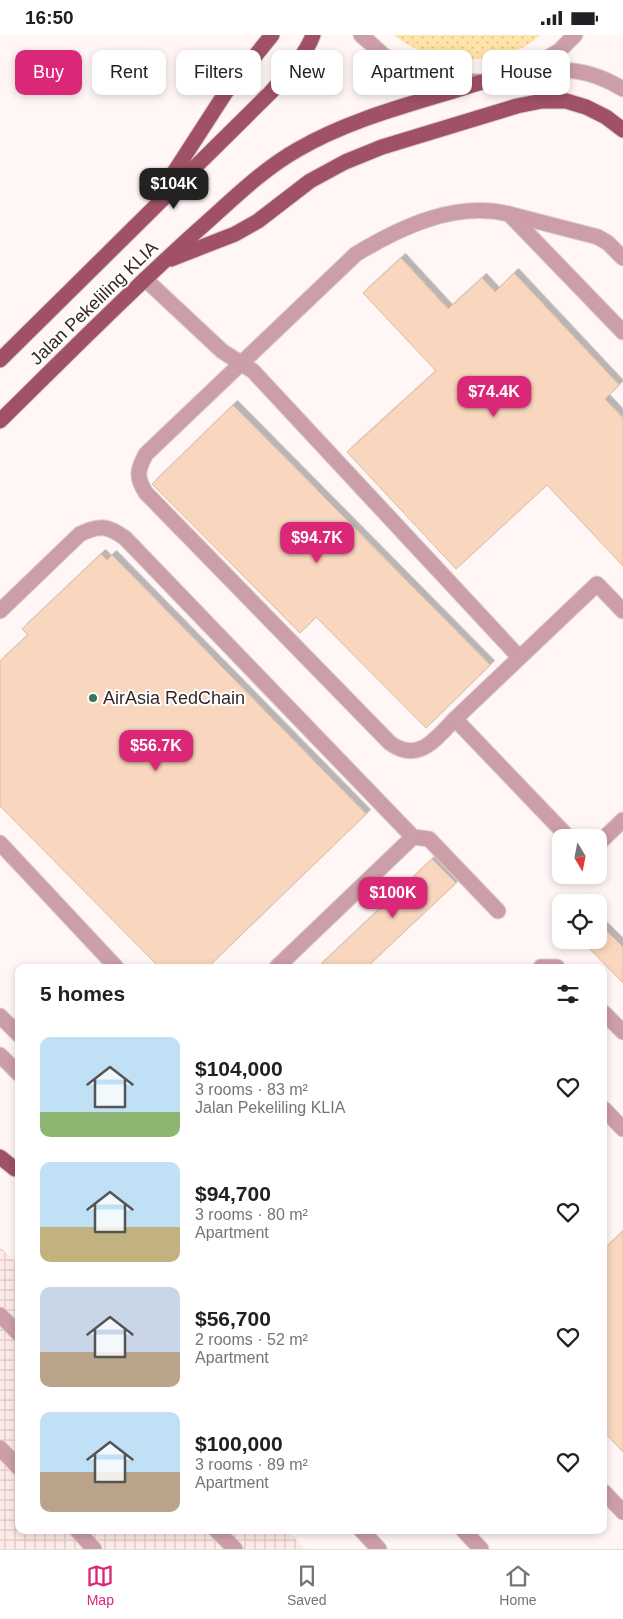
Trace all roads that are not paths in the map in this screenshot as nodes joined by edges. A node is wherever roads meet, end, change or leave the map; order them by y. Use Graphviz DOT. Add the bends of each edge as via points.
graph roads {
  1 [pos="272,35"];
  2 [pos="313,35"];
  3 [pos="361,35"];
  4 [pos="576,35"];
  5 [pos="560,50"];
  6 [pos="570,70"];
  7 [pos="482,82"];
  8 [pos="623,89"];
  9 [pos="623,130"];
  10 [pos="509,215"];
  11 [pos="142,220"];
  12 [pos="623,258"];
  13 [pos="162,262"];
  14 [pos="145,279"];
  15 [pos="623,331"];
  16 [pos="0,360"];
  17 [pos="242,363"];
  18 [pos="0,421"];
  19 [pos="0,610"];
  20 [pos="623,611"];
  21 [pos="519,657"];
  22 [pos="456,719"];
  23 [pos="623,820"];
  24 [pos="560,829"];
  25 [pos="608,834"];
  26 [pos="414,837"];
  27 [pos="0,843"];
  28 [pos="498,911"];
  29 [pos="113,964"];
  30 [pos="280,964"];
  31 [pos="0,1016"];
  32 [pos="607,1016"];
  33 [pos="15,1031"];
  34 [pos="623,1032"];
  35 [pos="0,1055"];
  36 [pos="15,1070"];
  37 [pos="607,1112"];
  38 [pos="623,1129"];
  39 [pos="0,1155"];
  40 [pos="15,1169"];
  41 [pos="0,1315"];
  42 [pos="15,1330"];
  43 [pos="607,1495"];
  44 [pos="623,1512"];
  45 [pos="80,1534"];
  46 [pos="220,1534"];
  47 [pos="365,1534"];
  48 [pos="466,1534"];
  49 [pos="94,1549"];
  50 [pos="235,1549"];
  51 [pos="380,1549"];
  52 [pos="481,1549"];
  1 -- 11 [label="main road" via="226,92"];
  2 -- 11 [label="main road, Jalan Pekeliling KLIA" via="296,63 270,93"];
  3 -- 7 [label="street, Jalan Pekeliling KLIA" via="388,59 433,79"];
  4 -- 5 [label="street, Jalan Pekeliling KLIA"];
  6 -- 8 [label="street" via="590,73"];
  7 -- 13 [label="main road, Jalan Pekeliling KLIA" via="373,116 296,150 246,187"];
  9 -- 13 [label="main road" via="606,117 566,101 517,106 382,147 345,162 310,181 258,221 235,234"];
  10 -- 12 [label="street" via="598,237"];
  10 -- 15 [label="street"];
  10 -- 17 [label="street" via="497,211 458,212 416,223 375,242 342,265"];
  11 -- 16 [label="main road, Jalan Pekeliling KLIA"];
  13 -- 14 [label="main road, Jalan Pekeliling KLIA"];
  14 -- 17 [label="street" via="222,351"];
  14 -- 18 [label="main road, Jalan Pekeliling KLIA"];
  17 -- 21 [label="street" via="253,371"];
  17 -- 22 [label="street" via="146,454 139,472 140,483 146,493 398,749 418,750 427,746"];
  19 -- 26 [label="street" via="80,534 103,527 115,530"];
  20 -- 21 [label="street" via="598,584"];
  21 -- 22 [label="street"];
  22 -- 24 [label="street"];
  23 -- 25 [label="street"];
  26 -- 28 [label="street" via="429,839"];
  26 -- 30 [label="street"];
  27 -- 29 [label="street"];
  31 -- 33 [label="street"];
  32 -- 34 [label="street"];
  35 -- 36 [label="street"];
  37 -- 38 [label="street"];
  39 -- 40 [label="main road"];
  41 -- 42 [label="street"];
  43 -- 44 [label="street"];
  45 -- 49 [label="street"];
  46 -- 50 [label="street"];
  47 -- 51 [label="street"];
  48 -- 52 [label="street"];
}
